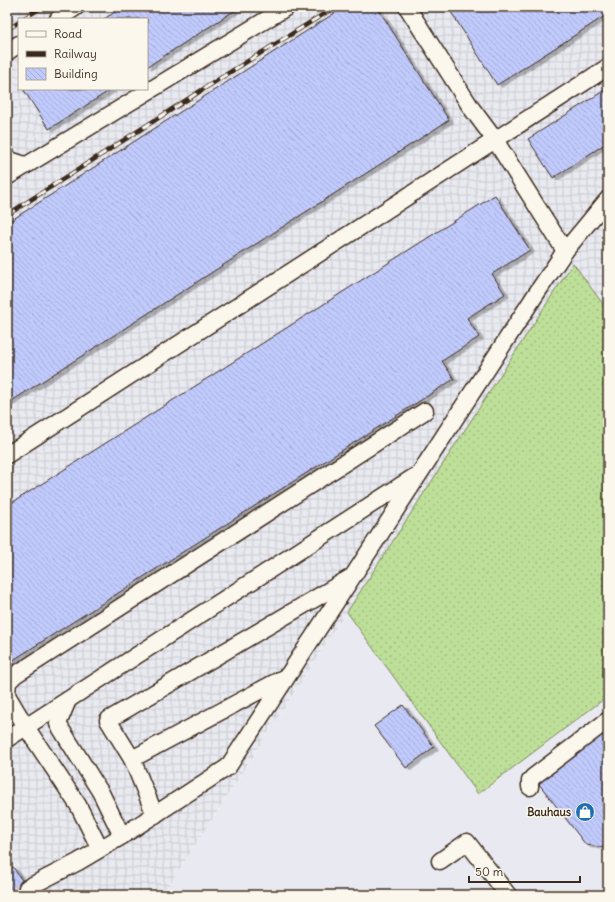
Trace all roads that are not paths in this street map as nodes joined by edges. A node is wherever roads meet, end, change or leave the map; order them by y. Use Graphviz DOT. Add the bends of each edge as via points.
graph roads {
  1 [pos="76,7"];
  2 [pos="287,7"];
  3 [pos="407,7"];
  4 [pos="60,18"];
  5 [pos="18,45"];
  6 [pos="7,52"];
  7 [pos="608,67"];
  8 [pos="495,140"];
  9 [pos="8,159"];
  10 [pos="25,165"];
  11 [pos="7,176"];
  12 [pos="608,199"];
  13 [pos="565,251"];
  14 [pos="425,411"];
  15 [pos="7,455"];
  16 [pos="419,474"];
  17 [pos="353,576"];
  18 [pos="288,676"];
  19 [pos="68,700"];
  20 [pos="608,720"];
  21 [pos="26,727"];
  22 [pos="7,739"];
  23 [pos="132,759"];
  24 [pos="530,787"];
  25 [pos="155,815"];
  26 [pos="122,836"];
  27 [pos="100,849"];
  28 [pos="440,861"];
  29 [pos="27,888"];
  30 [pos="508,895"];
  1 -- 4 [label="lane"];
  2 -- 10 [label="lane"];
  3 -- 8 [label="lane" via="472,109"];
  5 -- 6 [label="lane"];
  7 -- 8 [label="lane"];
  8 -- 13 [label="lane"];
  8 -- 15 [label="lane"];
  9 -- 10 [label="lane"];
  10 -- 11 [label="lane"];
  12 -- 13 [label="lane"];
  13 -- 16 [label="lane"];
  14 -- 21 [label="lane" via="15,675 8,682 7,695"];
  16 -- 17 [label="lane"];
  16 -- 19 [label="lane"];
  17 -- 18 [label="lane"];
  17 -- 23 [label="lane" via="108,720"];
  18 -- 23 [label="lane"];
  18 -- 25 [label="lane" via="228,767"];
  19 -- 21 [label="lane"];
  19 -- 26 [label="lane" via="58,724 101,792"];
  20 -- 24 [label="lane" via="533,777 530,780"];
  21 -- 22 [label="lane"];
  21 -- 27 [label="lane" via="78,805"];
  23 -- 25 [label="lane"];
  25 -- 26 [label="lane"];
  26 -- 27 [label="lane"];
  27 -- 29 [label="lane"];
  28 -- 30 [label="lane" via="467,842"];
}
